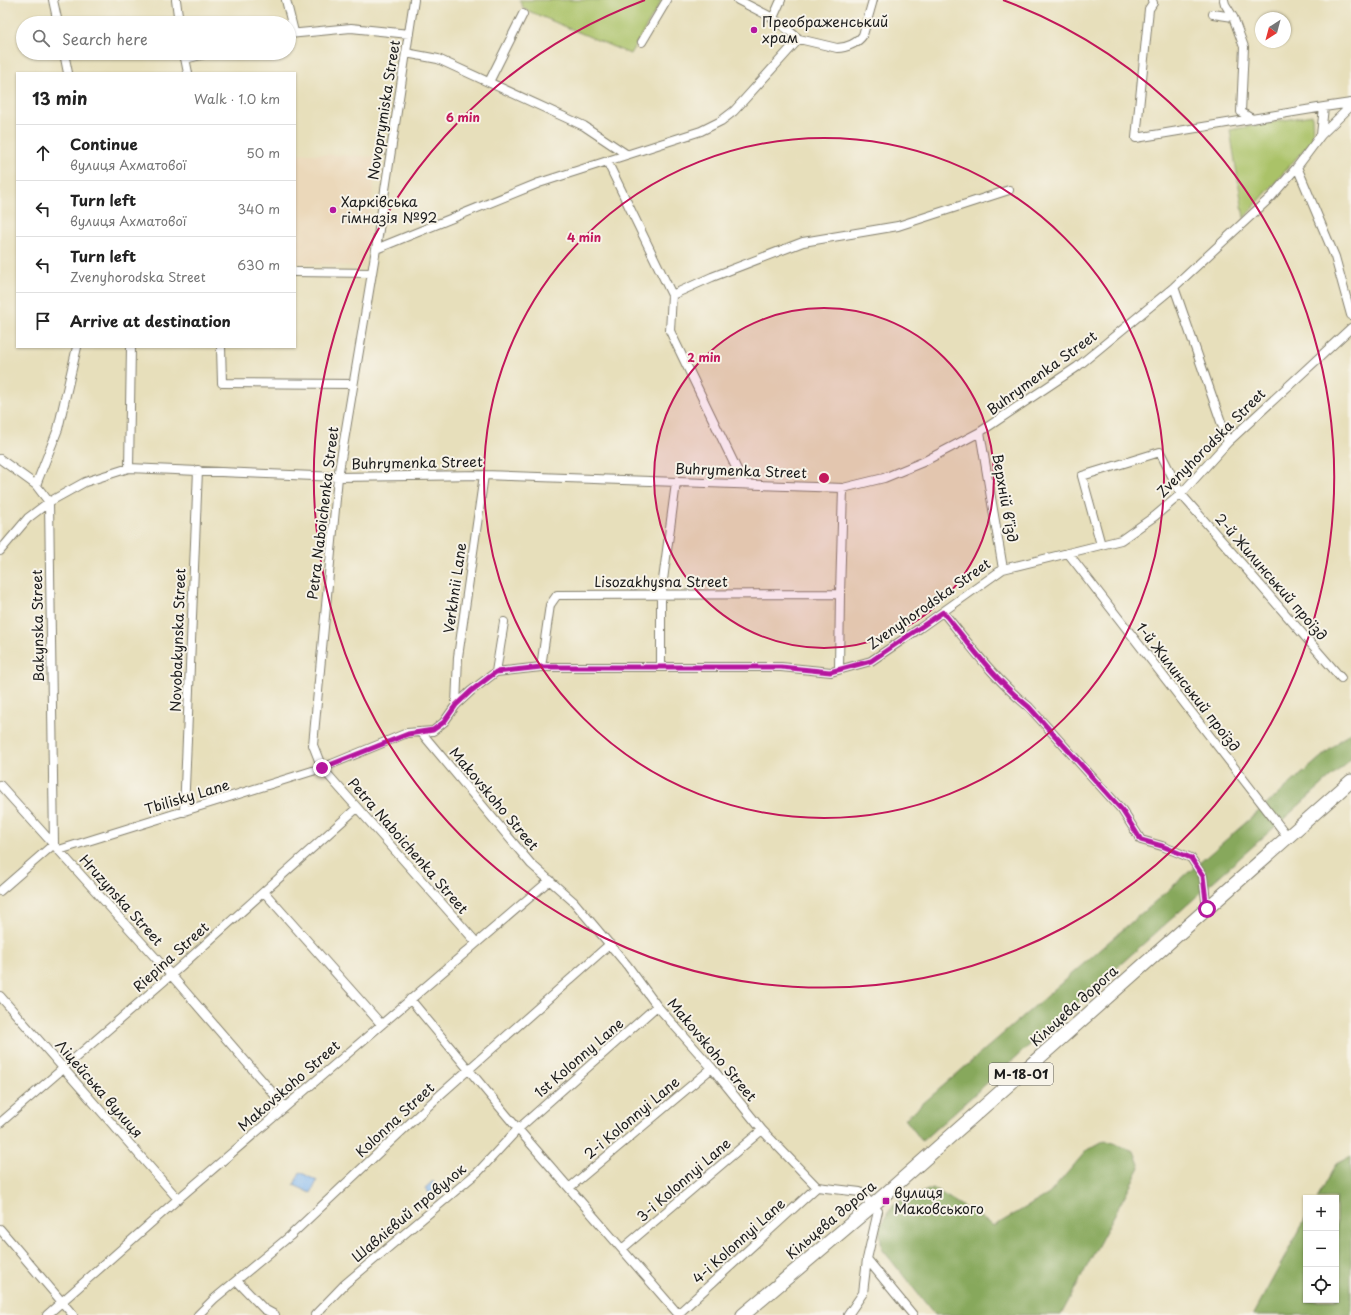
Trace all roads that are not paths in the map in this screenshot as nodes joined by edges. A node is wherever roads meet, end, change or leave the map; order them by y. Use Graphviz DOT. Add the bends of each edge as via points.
graph roads {
  1 [pos="53,0"];
  2 [pos="176,0"];
  3 [pos="286,0"];
  4 [pos="414,0"];
  5 [pos="667,0"];
  6 [pos="738,0"];
  7 [pos="781,0"];
  8 [pos="873,0"];
  9 [pos="1152,0"];
  10 [pos="1224,0"];
  11 [pos="523,14"];
  12 [pos="1213,14"];
  13 [pos="56,16"];
  14 [pos="178,16"];
  15 [pos="288,16"];
  16 [pos="1233,17"];
  17 [pos="773,18"];
  18 [pos="296,33"];
  19 [pos="409,34"];
  20 [pos="799,39"];
  21 [pos="642,42"];
  22 [pos="406,53"];
  23 [pos="65,60"];
  24 [pos="186,60"];
  25 [pos="68,72"];
  26 [pos="188,72"];
  27 [pos="489,82"];
  28 [pos="1351,104"];
  29 [pos="1324,108"];
  30 [pos="1252,119"];
  31 [pos="1321,135"];
  32 [pos="626,154"];
  33 [pos="607,161"];
  34 [pos="1298,167"];
  35 [pos="1009,190"];
  36 [pos="376,249"];
  37 [pos="296,272"];
  38 [pos="372,273"];
  39 [pos="1174,287"];
  40 [pos="672,295"];
  41 [pos="1351,315"];
  42 [pos="1351,328"];
  43 [pos="77,348"];
  44 [pos="131,348"];
  45 [pos="221,348"];
  46 [pos="353,384"];
  47 [pos="980,432"];
  48 [pos="1228,442"];
  49 [pos="0,459"];
  50 [pos="130,468"];
  51 [pos="198,470"];
  52 [pos="484,475"];
  53 [pos="338,477"];
  54 [pos="676,483"];
  55 [pos="744,484"];
  56 [pos="36,485"];
  57 [pos="843,488"];
  58 [pos="1180,494"];
  59 [pos="49,502"];
  60 [pos="1101,545"];
  61 [pos="0,551"];
  62 [pos="1068,553"];
  63 [pos="1004,568"];
  64 [pos="840,594"];
  65 [pos="661,595"];
  66 [pos="943,612"];
  67 [pos="504,622"];
  68 [pos="541,667"];
  69 [pos="661,667"];
  70 [pos="840,669"];
  71 [pos="496,672"];
  72 [pos="1341,678"];
  73 [pos="456,705"];
  74 [pos="421,732"];
  75 [pos="322,768"];
  76 [pos="1351,781"];
  77 [pos="0,784"];
  78 [pos="357,808"];
  79 [pos="184,812"];
  80 [pos="1288,837"];
  81 [pos="56,847"];
  82 [pos="550,880"];
  83 [pos="0,891"];
  84 [pos="264,892"];
  85 [pos="1207,909"];
  86 [pos="476,942"];
  87 [pos="610,944"];
  88 [pos="171,975"];
  89 [pos="0,996"];
  90 [pos="410,999"];
  91 [pos="657,1006"];
  92 [pos="381,1024"];
  93 [pos="712,1068"];
  94 [pos="64,1069"];
  95 [pos="469,1070"];
  96 [pos="285,1106"];
  97 [pos="0,1123"];
  98 [pos="518,1129"];
  99 [pos="762,1130"];
  100 [pos="817,1187"];
  101 [pos="569,1188"];
  102 [pos="178,1199"];
  103 [pos="874,1205"];
  104 [pos="0,1229"];
  105 [pos="622,1250"];
  106 [pos="867,1259"];
  107 [pos="237,1282"];
  108 [pos="62,1303"];
  109 [pos="679,1314"];
  110 [pos="47,1315"];
  111 [pos="73,1315"];
  112 [pos="198,1315"];
  113 [pos="274,1315"];
  114 [pos="315,1315"];
  115 [pos="743,1315"];
  116 [pos="848,1315"];
  117 [pos="913,1315"];
  1 -- 13 [label="street"];
  2 -- 14 [label="street"];
  3 -- 15 [label="street"];
  4 -- 19 [label="street, Novoprymiska Street"];
  5 -- 21 [label="street"];
  6 -- 17 [label="street"];
  7 -- 17 [label="street"];
  8 -- 20 [label="street" via="860,40 837,48"];
  9 -- 30 [label="street" via="1136,138"];
  10 -- 16 [label="street"];
  11 -- 27 [label="street"];
  12 -- 16 [label="street"];
  16 -- 30 [label="street" via="1244,48 1241,112"];
  17 -- 20 [label="street"];
  18 -- 19 [label="street" via="350,28"];
  19 -- 22 [label="street, Novoprymiska Street"];
  20 -- 32 [label="street" via="721,121 701,131"];
  22 -- 27 [label="street" via="438,59"];
  22 -- 36 [label="street, Novoprymiska Street"];
  23 -- 25 [label="street"];
  24 -- 26 [label="street"];
  27 -- 32 [label="street" via="584,126"];
  28 -- 29 [label="street"];
  28 -- 31 [label="street, Buhrymenka Street"];
  29 -- 30 [label="street"];
  29 -- 31 [label="street"];
  31 -- 34 [label="street, Buhrymenka Street"];
  32 -- 33 [label="street"];
  33 -- 36 [label="street" via="539,183"];
  33 -- 40 [label="street"];
  34 -- 39 [label="street, Buhrymenka Street" via="1272,196"];
  34 -- 41 [label="street" via="1335,257"];
  35 -- 40 [label="street" via="898,226 803,242"];
  36 -- 38 [label="street, Petra Naboichenka Street"];
  37 -- 38 [label="street"];
  38 -- 46 [label="street, Petra Naboichenka Street"];
  39 -- 47 [label="street, Buhrymenka Street" via="1077,367"];
  39 -- 48 [label="street"];
  40 -- 55 [label="street" via="670,331"];
  42 -- 48 [label="street, Zvenyhorodska Street"];
  43 -- 56 [label="street" via="58,429"];
  44 -- 50 [label="street"];
  45 -- 46 [label="street" via="222,383"];
  46 -- 53 [label="street, Petra Naboichenka Street"];
  47 -- 57 [label="street, Buhrymenka Street" via="916,465 884,478"];
  47 -- 63 [label="street, Верхній в'їзд"];
  48 -- 58 [label="street, Zvenyhorodska Street"];
  49 -- 56 [label="street"];
  50 -- 51 [label="street, Buhrymenka Street"];
  50 -- 59 [label="street, Buhrymenka Street" via="85,482"];
  51 -- 53 [label="street, Buhrymenka Street"];
  51 -- 79 [label="street, Novobakynska Street"];
  52 -- 53 [label="street, Buhrymenka Street"];
  52 -- 54 [label="street, Buhrymenka Street"];
  52 -- 73 [label="street, Verkhnii Lane" via="458,657"];
  53 -- 75 [label="street, Petra Naboichenka Street" via="313,744"];
  54 -- 55 [label="street, Buhrymenka Street"];
  54 -- 65 [label="street"];
  55 -- 57 [label="street, Buhrymenka Street"];
  56 -- 59 [label="street"];
  57 -- 64 [label="street"];
  58 -- 60 [label="street, Zvenyhorodska Street" via="1121,540"];
  58 -- 60 [label="street, 2-й Жилинський проїзд" via="1160,452 1082,476"];
  58 -- 72 [label="street, 2-й Жилинський проїзд"];
  59 -- 61 [label="street, Buhrymenka Street" via="28,518"];
  59 -- 81 [label="street, Bakynska Street"];
  60 -- 62 [label="street, Zvenyhorodska Street"];
  62 -- 63 [label="street, Zvenyhorodska Street"];
  62 -- 80 [label="street, 1-й Жилинський проїзд"];
  63 -- 66 [label="street, Zvenyhorodska Street"];
  64 -- 65 [label="street, Lisozakhysna Street"];
  64 -- 70 [label="street"];
  65 -- 68 [label="street, Lisozakhysna Street" via="557,595 550,605"];
  65 -- 69 [label="street"];
  66 -- 70 [label="street, Zvenyhorodska Street" via="871,661"];
  66 -- 85 [label="street" via="988,668 1011,693 1029,707 1122,810 1141,840 1191,858 1203,876"];
  67 -- 71 [label="street"];
  68 -- 69 [label="street, Zvenyhorodska Street"];
  68 -- 71 [label="street, Zvenyhorodska Street"];
  69 -- 70 [label="street, Zvenyhorodska Street" via="781,667 830,672"];
  71 -- 73 [label="street"];
  73 -- 74 [label="street" via="444,722 433,730"];
  74 -- 75 [label="street" via="408,734"];
  74 -- 82 [label="street, Makovskoho Street" via="531,864"];
  75 -- 78 [label="street, Petra Naboichenka Street"];
  75 -- 79 [label="street, Tbilisky Lane"];
  76 -- 80 [label="highway, Кільцева дорога / М-18-01"];
  77 -- 81 [label="street, Hruzynska Street"];
  78 -- 84 [label="street, Riepina Street"];
  78 -- 86 [label="street, Petra Naboichenka Street"];
  79 -- 81 [label="street, Tbilisky Lane"];
  80 -- 85 [label="highway, Кільцева дорога / М-18-01"];
  81 -- 83 [label="street"];
  81 -- 88 [label="street, Hruzynska Street"];
  82 -- 86 [label="street, Makovskoho Street"];
  82 -- 87 [label="street, Makovskoho Street" via="574,902"];
  84 -- 88 [label="street, Riepina Street"];
  84 -- 92 [label="street"];
  85 -- 103 [label="highway, Кільцева дорога / М-18-01"];
  86 -- 90 [label="street, Makovskoho Street"];
  87 -- 91 [label="street, Makovskoho Street"];
  87 -- 95 [label="street, Kolonna Street"];
  88 -- 94 [label="street, Riepina Street"];
  88 -- 96 [label="street, Hruzynska Street"];
  89 -- 94 [label="street, Ліцейська вулиця"];
  90 -- 92 [label="street, Makovskoho Street"];
  90 -- 95 [label="street"];
  91 -- 93 [label="street, Makovskoho Street"];
  91 -- 98 [label="street, 1st Kolonny Lane"];
  92 -- 96 [label="street, Makovskoho Street"];
  93 -- 99 [label="street, Makovskoho Street"];
  93 -- 101 [label="street, 2-i Kolonnyi Lane"];
  94 -- 97 [label="street, Riepina Street"];
  94 -- 102 [label="street, Ліцейська вулиця"];
  95 -- 98 [label="street"];
  95 -- 107 [label="street, Kolonna Street"];
  96 -- 102 [label="street, Makovskoho Street"];
  98 -- 101 [label="street"];
  98 -- 114 [label="street, Шавлієвий провулок" via="479,1171 345,1284"];
  99 -- 100 [label="street, Makovskoho Street"];
  99 -- 105 [label="street, 3-i Kolonnyi Lane"];
  100 -- 103 [label="street" via="860,1192"];
  100 -- 109 [label="street, 4-i Kolonnyi Lane"];
  101 -- 105 [label="street"];
  102 -- 108 [label="street, Makovskoho Street"];
  103 -- 106 [label="street" via="878,1211"];
  103 -- 115 [label="highway, Кільцева дорога / М-18-01"];
  104 -- 108 [label="street"];
  105 -- 109 [label="street"];
  106 -- 116 [label="street" via="863,1293"];
  106 -- 117 [label="street"];
  107 -- 112 [label="street, Kolonna Street"];
  107 -- 113 [label="street" via="264,1309"];
  108 -- 110 [label="street, Makovskoho Street"];
  108 -- 111 [label="street"];
}
